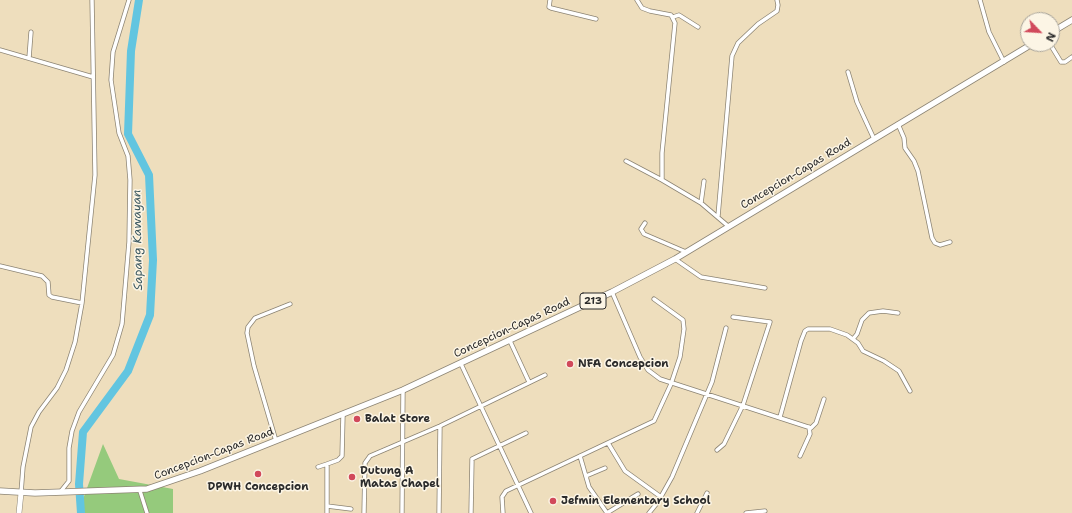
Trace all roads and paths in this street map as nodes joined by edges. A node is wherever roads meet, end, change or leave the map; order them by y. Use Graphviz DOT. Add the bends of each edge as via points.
graph roads {
  1 [pos="92,0"];
  2 [pos="129,0"];
  3 [pos="550,0"];
  4 [pos="637,0"];
  5 [pos="776,0"];
  6 [pos="980,0"];
  7 [pos="672,16"];
  8 [pos="596,19"];
  9 [pos="1072,20"];
  10 [pos="698,27"];
  11 [pos="1060,27"];
  12 [pos="31,32"];
  13 [pos="0,50"];
  14 [pos="1020,52"];
  15 [pos="1055,52"];
  16 [pos="1072,57"];
  17 [pos="30,58"];
  18 [pos="1004,62"];
  19 [pos="848,72"];
  20 [pos="93,77"];
  21 [pos="898,124"];
  22 [pos="874,139"];
  23 [pos="626,161"];
  24 [pos="662,180"];
  25 [pos="704,181"];
  26 [pos="701,204"];
  27 [pos="718,216"];
  28 [pos="645,223"];
  29 [pos="728,226"];
  30 [pos="950,242"];
  31 [pos="686,252"];
  32 [pos="675,259"];
  33 [pos="0,266"];
  34 [pos="765,288"];
  35 [pos="612,292"];
  36 [pos="654,299"];
  37 [pos="82,304"];
  38 [pos="290,304"];
  39 [pos="898,313"];
  40 [pos="733,317"];
  41 [pos="726,328"];
  42 [pos="853,339"];
  43 [pos="510,341"];
  44 [pos="461,364"];
  45 [pos="545,375"];
  46 [pos="529,382"];
  47 [pos="671,384"];
  48 [pos="403,390"];
  49 [pos="910,391"];
  50 [pos="705,394"];
  51 [pos="824,399"];
  52 [pos="743,404"];
  53 [pos="481,405"];
  54 [pos="343,415"];
  55 [pos="780,417"];
  56 [pos="440,426"];
  57 [pos="809,427"];
  58 [pos="526,433"];
  59 [pos="276,441"];
  60 [pos="402,441"];
  61 [pos="608,443"];
  62 [pos="499,446"];
  63 [pos="717,450"];
  64 [pos="580,456"];
  65 [pos="800,456"];
  66 [pos="327,464"];
  67 [pos="318,466"];
  68 [pos="605,468"];
  69 [pos="586,476"];
  70 [pos="519,485"];
  71 [pos="0,491"];
  72 [pos="140,491"];
  73 [pos="63,492"];
  74 [pos="21,493"];
  75 [pos="707,493"];
  76 [pos="638,494"];
  77 [pos="661,498"];
  78 [pos="327,506"];
  79 [pos="351,508"];
  80 [pos="765,510"];
  81 [pos="19,513"];
  82 [pos="148,513"];
  83 [pos="326,513"];
  84 [pos="364,513"];
  85 [pos="402,513"];
  86 [pos="439,513"];
  87 [pos="471,513"];
  88 [pos="503,513"];
  89 [pos="531,513"];
  90 [pos="607,513"];
  91 [pos="649,513"];
  92 [pos="697,513"];
  93 [pos="746,513"];
  1 -- 20 [label="street"];
  2 -- 73 [label="street" via="113,52 111,80 119,133 128,156 130,180 130,242 122,324 113,355 72,431 69,481"];
  3 -- 8 [label="street" via="551,8"];
  4 -- 7 [label="street" via="642,8"];
  5 -- 27 [label="street" via="776,11 738,43 732,56"];
  6 -- 18 [label="street" via="989,32"];
  7 -- 10 [label="street" via="679,15"];
  7 -- 24 [label="street" via="675,23 662,153"];
  9 -- 11 [label="main road"];
  12 -- 17 [label="street"];
  13 -- 17 [label="street"];
  14 -- 18 [label="main road, Concepcion-Capas Road / 213"];
  15 -- 16 [label="street" via="1061,62"];
  17 -- 20 [label="street"];
  18 -- 21 [label="main road, Concepcion-Capas Road / 213"];
  19 -- 22 [label="street" via="857,102"];
  20 -- 37 [label="street" via="94,175"];
  21 -- 22 [label="main road, Concepcion-Capas Road / 213"];
  21 -- 30 [label="street" via="905,148 918,171 932,238 940,245"];
  22 -- 29 [label="main road, Concepcion-Capas Road / 213"];
  23 -- 24 [label="street"];
  24 -- 26 [label="street"];
  25 -- 26 [label="street"];
  26 -- 27 [label="street"];
  27 -- 29 [label="street"];
  28 -- 31 [label="street" via="641,229 644,234"];
  29 -- 31 [label="main road, Concepcion-Capas Road / 213"];
  31 -- 32 [label="main road, Concepcion-Capas Road / 213"];
  32 -- 34 [label="street" via="701,277"];
  32 -- 35 [label="main road, Concepcion-Capas Road / 213"];
  33 -- 37 [label="street" via="42,276 48,282 49,295"];
  35 -- 43 [label="main road, Concepcion-Capas Road / 213"];
  35 -- 47 [label="street" via="648,370"];
  36 -- 47 [label="street" via="681,318 684,324 683,343"];
  37 -- 74 [label="street" via="66,370 31,427"];
  38 -- 59 [label="street" via="255,318 247,333"];
  39 -- 42 [label="street" via="869,313 862,320"];
  40 -- 52 [label="street" via="770,322"];
  41 -- 50 [label="street" via="715,373"];
  42 -- 49 [label="street" via="863,351 899,371"];
  42 -- 55 [label="street" via="830,329 813,328 805,331"];
  43 -- 44 [label="main road, Concepcion-Capas Road / 213"];
  43 -- 46 [label="street"];
  44 -- 48 [label="main road, Concepcion-Capas Road / 213"];
  44 -- 53 [label="street"];
  45 -- 46 [label="street"];
  46 -- 53 [label="street"];
  47 -- 50 [label="street"];
  47 -- 61 [label="street" via="654,421"];
  48 -- 54 [label="main road, Concepcion-Capas Road / 213"];
  48 -- 60 [label="street"];
  50 -- 52 [label="street"];
  50 -- 77 [label="street"];
  51 -- 57 [label="street" via="815,426"];
  52 -- 55 [label="street"];
  52 -- 63 [label="street" via="724,444"];
  53 -- 56 [label="street"];
  53 -- 62 [label="street"];
  54 -- 59 [label="main road, Concepcion-Capas Road / 213"];
  54 -- 66 [label="street" via="342,456"];
  55 -- 57 [label="street"];
  56 -- 60 [label="street"];
  56 -- 86 [label="street"];
  57 -- 65 [label="street" via="810,434"];
  58 -- 62 [label="street"];
  59 -- 72 [label="main road, Concepcion-Capas Road / 213"];
  60 -- 84 [label="street" via="366,459"];
  60 -- 85 [label="street"];
  61 -- 64 [label="street"];
  61 -- 77 [label="street" via="625,471"];
  62 -- 70 [label="street"];
  62 -- 87 [label="street" via="472,459"];
  64 -- 69 [label="street"];
  64 -- 70 [label="street"];
  66 -- 67 [label="street"];
  66 -- 78 [label="street"];
  68 -- 69 [label="street"];
  69 -- 90 [label="street" via="589,487"];
  70 -- 88 [label="street" via="504,494"];
  70 -- 89 [label="street"];
  71 -- 74 [label="main road, 213"];
  72 -- 73 [label="main road, Concepcion-Capas Road / 213"];
  72 -- 82 [label="street"];
  73 -- 74 [label="main road, Concepcion-Capas Road / 213"];
  74 -- 81 [label="main road"];
  75 -- 92 [label="street"];
  76 -- 90 [label="street"];
  77 -- 91 [label="street"];
  78 -- 79 [label="street"];
  78 -- 83 [label="street"];
  80 -- 93 [label="street"];
}
